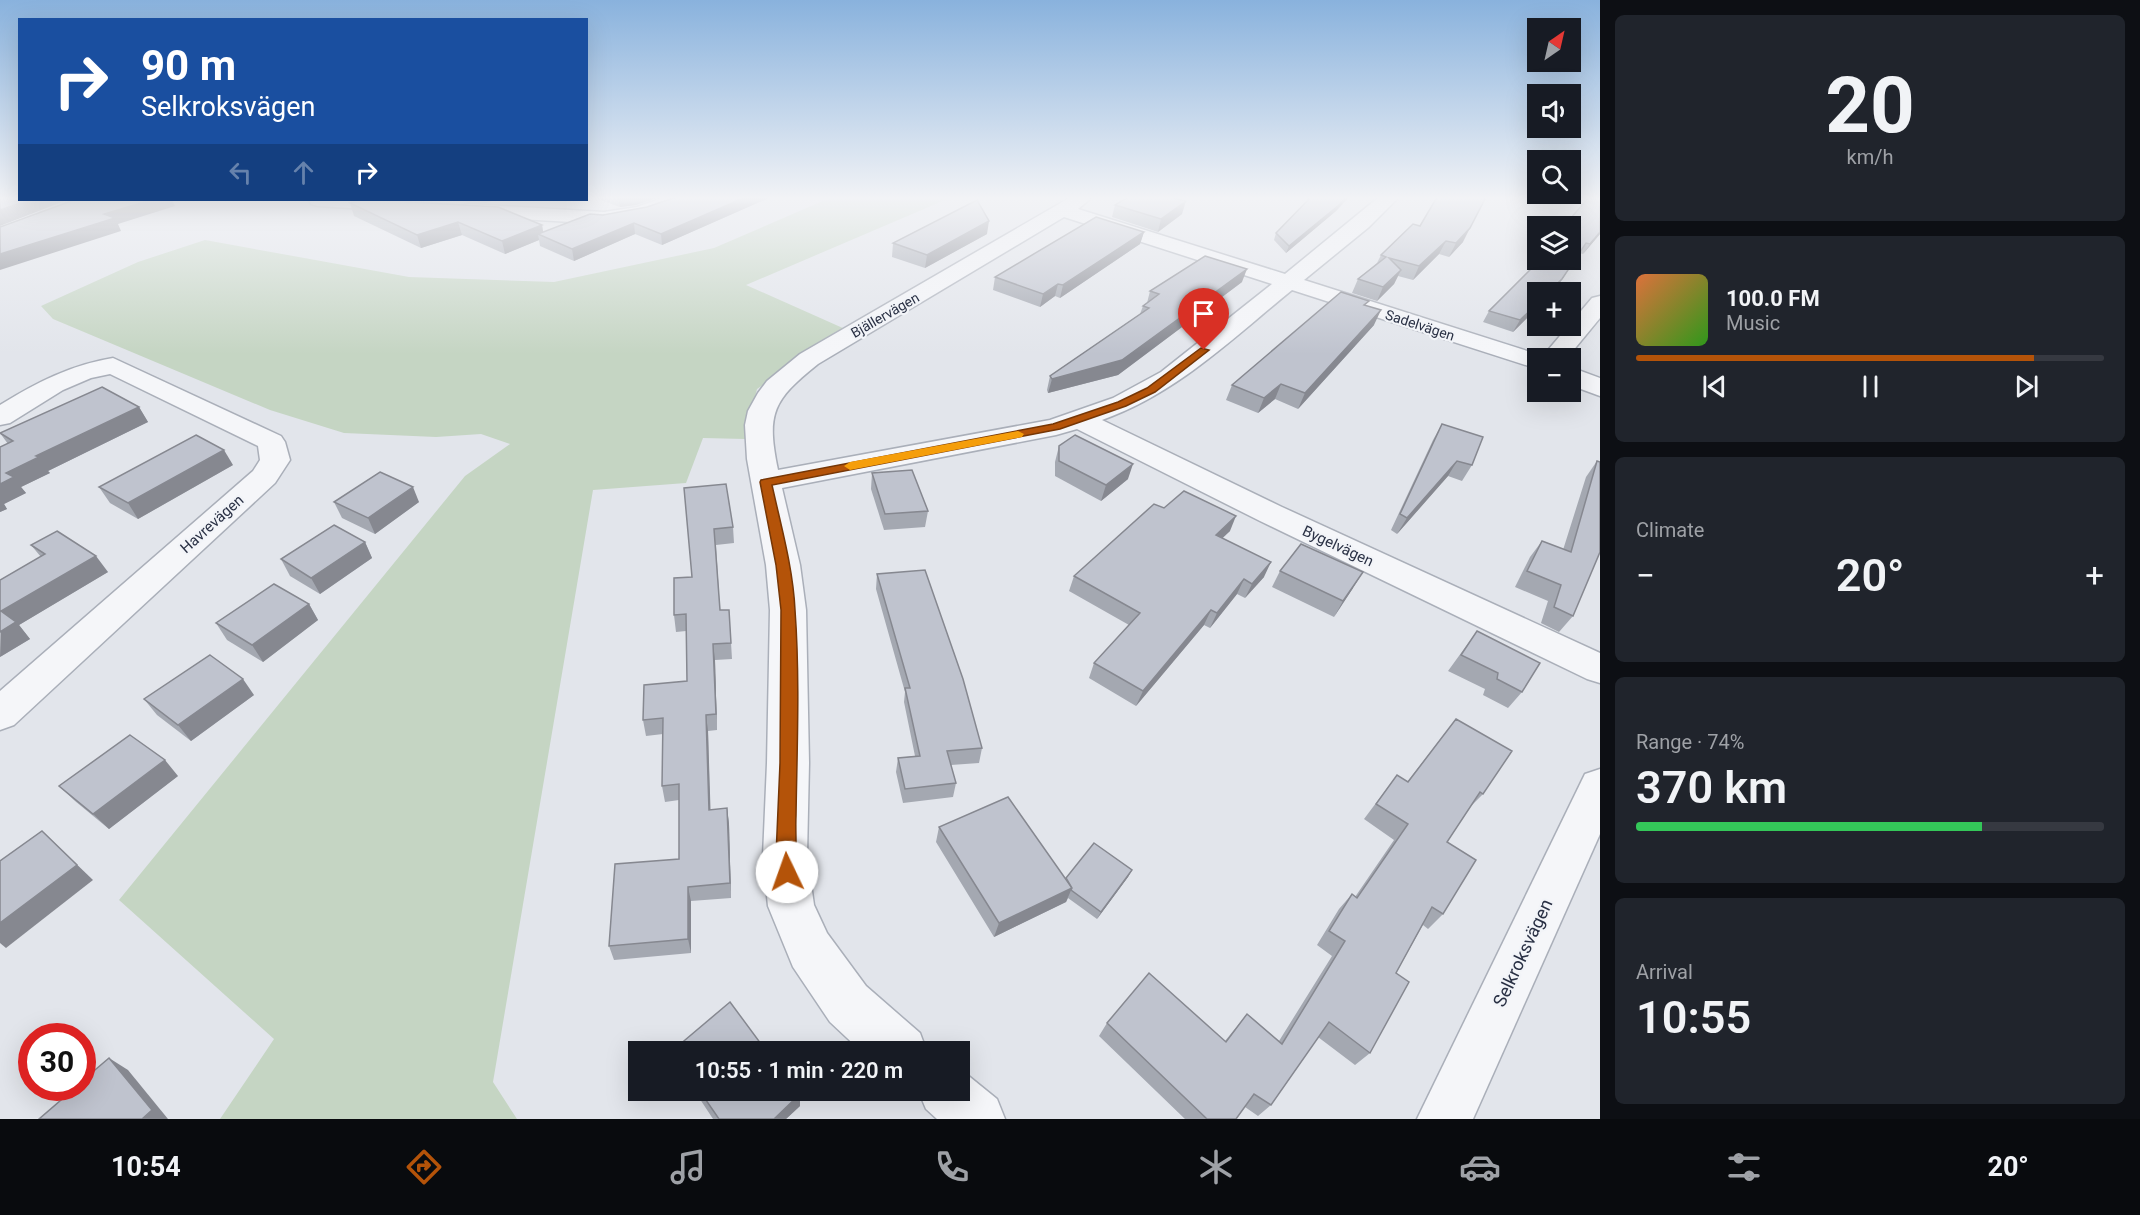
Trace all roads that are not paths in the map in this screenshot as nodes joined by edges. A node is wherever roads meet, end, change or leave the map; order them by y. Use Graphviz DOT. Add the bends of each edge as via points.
graph roads {
  1 [pos="995,249"];
  2 [pos="1184,249"];
  3 [pos="1329,249"];
  4 [pos="1289,283"];
  5 [pos="1600,303"];
  6 [pos="1562,348"];
  7 [pos="1527,359"];
  8 [pos="1581,380"];
  9 [pos="1600,388"];
  10 [pos="0,417"];
  11 [pos="1078,419"];
  12 [pos="766,482"];
  13 [pos="1600,669"];
  14 [pos="0,714"];
  15 [pos="1600,788"];
  16 [pos="889,1041"];
  17 [pos="957,1101"];
  18 [pos="977,1119"];
  19 [pos="1445,1119"];
  1 -- 12 [label="street, Bjällervägen" via="809,359 766,397 758,420"];
  2 -- 4 [label="street, Sadelvägen"];
  3 -- 4 [label="street"];
  4 -- 7 [label="street, Sadelvägen"];
  4 -- 11 [label="street" via="1170,377 1122,404"];
  5 -- 6 [label="street"];
  8 -- 9 [label="street"];
  10 -- 14 [label="street, Havrevägen" via="66,377 91,368 113,366 271,442 275,460 264,477"];
  11 -- 12 [label="street" via="1056,427"];
  11 -- 13 [label="street, Bygelvägen"];
  12 -- 16 [label="street" via="788,610 785,856 791,906 810,950 848,1004"];
  15 -- 19 [label="street, Selkroksvägen"];
  17 -- 18 [label="street"];
}
